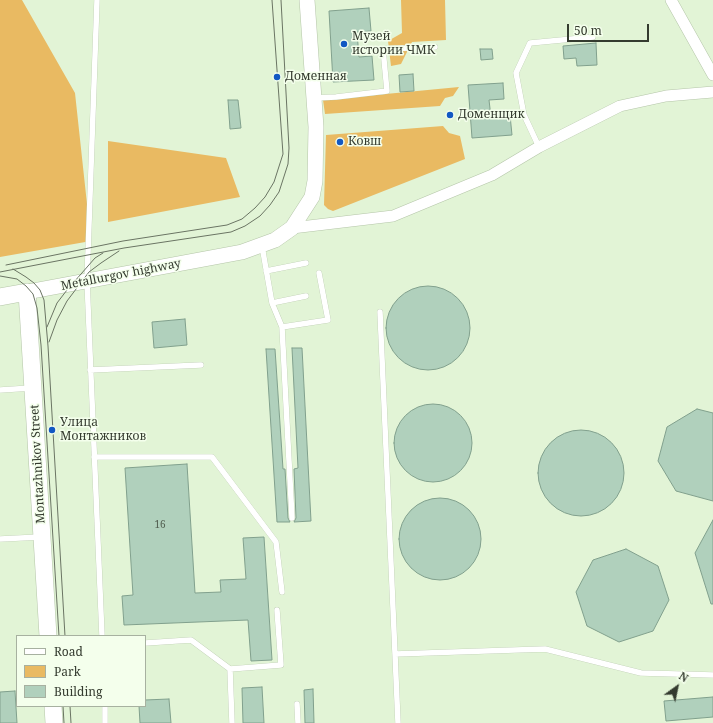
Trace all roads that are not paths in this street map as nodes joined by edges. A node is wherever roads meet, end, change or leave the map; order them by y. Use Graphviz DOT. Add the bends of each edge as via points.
graph roads {
  1 [pos="97,0"];
  2 [pos="307,0"];
  3 [pos="671,0"];
  4 [pos="593,37"];
  5 [pos="435,47"];
  6 [pos="713,75"];
  7 [pos="713,92"];
  8 [pos="314,98"];
  9 [pos="539,147"];
  10 [pos="292,228"];
  11 [pos="262,246"];
  12 [pos="306,263"];
  13 [pos="266,271"];
  14 [pos="319,273"];
  15 [pos="86,281"];
  16 [pos="27,292"];
  17 [pos="306,296"];
  18 [pos="0,297"];
  19 [pos="272,303"];
  20 [pos="380,312"];
  21 [pos="282,327"];
  22 [pos="201,365"];
  23 [pos="90,370"];
  24 [pos="33,388"];
  25 [pos="0,390"];
  26 [pos="94,457"];
  27 [pos="292,518"];
  28 [pos="42,537"];
  29 [pos="0,539"];
  30 [pos="282,592"];
  31 [pos="277,610"];
  32 [pos="48,635"];
  33 [pos="102,635"];
  34 [pos="146,643"];
  35 [pos="395,654"];
  36 [pos="230,669"];
  37 [pos="713,675"];
  38 [pos="297,704"];
  39 [pos="52,707"];
  40 [pos="105,707"];
  41 [pos="54,723"];
  42 [pos="105,723"];
  43 [pos="232,723"];
  44 [pos="298,723"];
  45 [pos="398,723"];
  1 -- 15 [label="lane"];
  2 -- 8 [label="main road"];
  3 -- 6 [label="street"];
  4 -- 9 [label="lane" via="530,43 516,73 524,115"];
  5 -- 8 [label="lane" via="383,49 387,91 336,98"];
  7 -- 9 [label="street" via="666,96 620,106"];
  8 -- 10 [label="main road" via="315,181 312,197"];
  9 -- 10 [label="street" via="492,175 393,216"];
  10 -- 11 [label="main road, Metallurgov highway"];
  11 -- 13 [label="lane"];
  11 -- 15 [label="main road, Metallurgov highway"];
  12 -- 13 [label="lane"];
  13 -- 19 [label="lane"];
  14 -- 21 [label="lane" via="328,320"];
  15 -- 16 [label="main road, Metallurgov highway"];
  15 -- 23 [label="lane"];
  16 -- 18 [label="main road, Metallurgov highway"];
  16 -- 24 [label="main road, Montazhnikov Street"];
  17 -- 19 [label="lane"];
  19 -- 21 [label="lane"];
  20 -- 35 [label="lane"];
  21 -- 27 [label="lane"];
  22 -- 23 [label="lane"];
  23 -- 26 [label="lane"];
  24 -- 25 [label="lane"];
  24 -- 28 [label="main road, Montazhnikov Street"];
  26 -- 30 [label="lane" via="212,457 276,542"];
  26 -- 33 [label="lane"];
  28 -- 29 [label="lane"];
  28 -- 32 [label="main road, Montazhnikov Street"];
  31 -- 36 [label="lane" via="281,665"];
  34 -- 36 [label="lane" via="191,640"];
  35 -- 37 [label="lane" via="545,649 641,674"];
  35 -- 45 [label="lane"];
  36 -- 43 [label="lane"];
  38 -- 44 [label="lane"];
  39 -- 41 [label="main road"];
  40 -- 42 [label="lane"];
}
